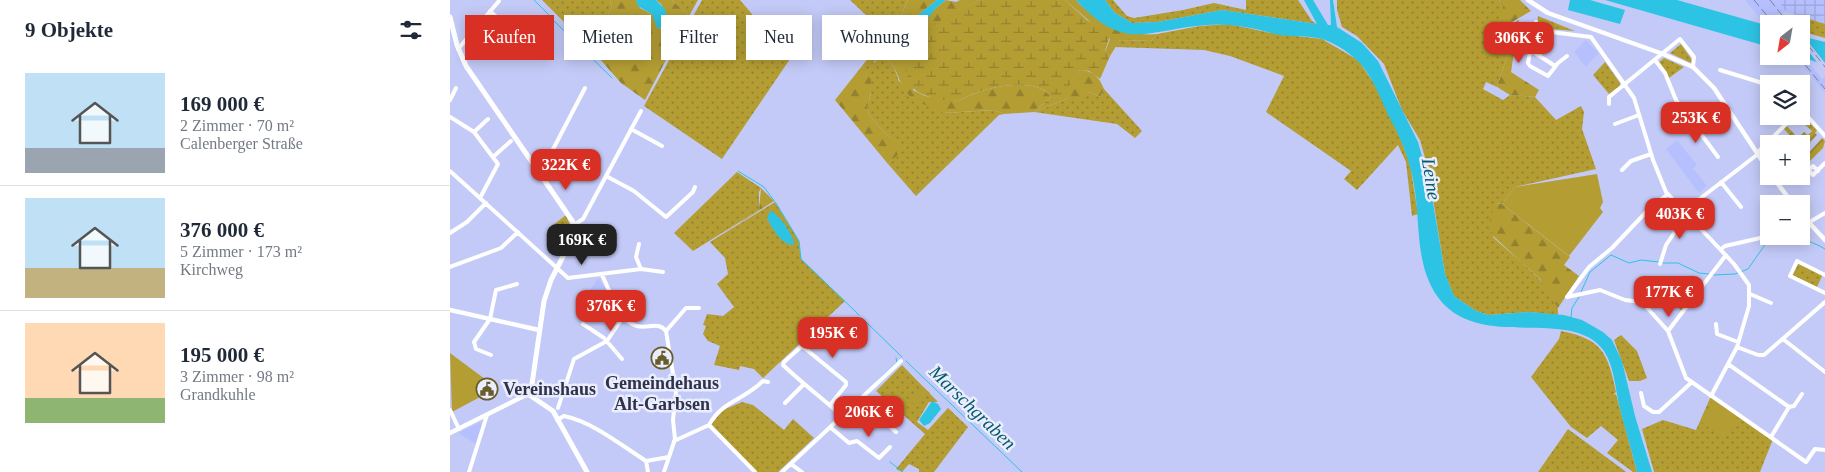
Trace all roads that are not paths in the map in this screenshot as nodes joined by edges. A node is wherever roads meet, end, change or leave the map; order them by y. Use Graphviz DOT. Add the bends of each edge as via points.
graph roads {
  1 [pos="1528,0"];
  2 [pos="498,1"];
  3 [pos="490,11"];
  4 [pos="494,15"];
  5 [pos="450,17"];
  6 [pos="1536,22"];
  7 [pos="1535,30"];
  8 [pos="452,37"];
  9 [pos="458,49"];
  10 [pos="1532,51"];
  11 [pos="1663,54"];
  12 [pos="1567,56"];
  13 [pos="1655,60"];
  14 [pos="1555,66"];
  15 [pos="1693,67"];
  16 [pos="1720,70"];
  17 [pos="1760,82"];
  18 [pos="1625,84"];
  19 [pos="456,88"];
  20 [pos="585,88"];
  21 [pos="450,100"];
  22 [pos="1609,104"];
  23 [pos="640,111"];
  24 [pos="1640,115"];
  25 [pos="450,118"];
  26 [pos="488,118"];
  27 [pos="1810,119"];
  28 [pos="1615,124"];
  29 [pos="1785,125"];
  30 [pos="631,129"];
  31 [pos="474,132"];
  32 [pos="1825,136"];
  33 [pos="511,141"];
  34 [pos="662,146"];
  35 [pos="1651,154"];
  36 [pos="1757,154"];
  37 [pos="1718,157"];
  38 [pos="493,158"];
  39 [pos="1760,158"];
  40 [pos="1825,163"];
  41 [pos="538,168"];
  42 [pos="1622,170"];
  43 [pos="450,171"];
  44 [pos="1818,171"];
  45 [pos="606,176"];
  46 [pos="1721,182"];
  47 [pos="695,187"];
  48 [pos="1668,194"];
  49 [pos="480,198"];
  50 [pos="486,203"];
  51 [pos="1741,207"];
  52 [pos="1686,213"];
  53 [pos="1825,213"];
  54 [pos="1810,222"];
  55 [pos="574,225"];
  56 [pos="1810,229"];
  57 [pos="518,232"];
  58 [pos="450,233"];
  59 [pos="1760,238"];
  60 [pos="1825,240"];
  61 [pos="639,244"];
  62 [pos="1721,249"];
  63 [pos="1726,255"];
  64 [pos="1660,262"];
  65 [pos="450,267"];
  66 [pos="557,268"];
  67 [pos="641,269"];
  68 [pos="663,272"];
  69 [pos="602,275"];
  70 [pos="1825,275"];
  71 [pos="517,284"];
  72 [pos="1825,293"];
  73 [pos="1750,294"];
  74 [pos="1825,303"];
  75 [pos="1771,304"];
  76 [pos="700,308"];
  77 [pos="450,310"];
  78 [pos="624,317"];
  79 [pos="490,319"];
  80 [pos="583,324"];
  81 [pos="1716,324"];
  82 [pos="539,330"];
  83 [pos="666,331"];
  84 [pos="1668,331"];
  85 [pos="1783,339"];
  86 [pos="607,341"];
  87 [pos="1738,344"];
  88 [pos="491,355"];
  89 [pos="622,359"];
  90 [pos="901,361"];
  91 [pos="1728,364"];
  92 [pos="1825,372"];
  93 [pos="768,382"];
  94 [pos="1692,382"];
  95 [pos="804,384"];
  96 [pos="1641,393"];
  97 [pos="528,394"];
  98 [pos="1802,394"];
  99 [pos="1711,396"];
  100 [pos="861,398"];
  101 [pos="785,402"];
  102 [pos="830,405"];
  103 [pos="1789,407"];
  104 [pos="558,408"];
  105 [pos="450,410"];
  106 [pos="487,416"];
  107 [pos="842,416"];
  108 [pos="558,420"];
  109 [pos="709,425"];
  110 [pos="830,427"];
  111 [pos="459,429"];
  112 [pos="896,432"];
  113 [pos="450,433"];
  114 [pos="1771,437"];
  115 [pos="674,441"];
  116 [pos="890,447"];
  117 [pos="1825,450"];
  118 [pos="669,457"];
  119 [pos="646,461"];
  120 [pos="791,464"];
  121 [pos="469,472"];
  122 [pos="587,472"];
  123 [pos="648,472"];
  124 [pos="664,472"];
  125 [pos="755,472"];
  126 [pos="782,472"];
  127 [pos="802,472"];
  1 -- 11 [label="street" via="1548,12"];
  2 -- 3 [label="street"];
  3 -- 4 [label="street"];
  3 -- 9 [label="street"];
  5 -- 8 [label="main road"];
  6 -- 7 [label="street"];
  7 -- 10 [label="street"];
  7 -- 18 [label="street" via="1588,35"];
  8 -- 9 [label="main road"];
  9 -- 41 [label="main road" via="466,66"];
  10 -- 14 [label="street"];
  10 -- 14 [label="street" via="1530,66 1548,76"];
  11 -- 13 [label="street"];
  11 -- 15 [label="street"];
  11 -- 15 [label="street" via="1680,40 1694,57"];
  12 -- 14 [label="street"];
  13 -- 18 [label="street"];
  13 -- 37 [label="street" via="1665,73 1676,100"];
  15 -- 36 [label="street" via="1714,88"];
  16 -- 17 [label="street"];
  18 -- 22 [label="street" via="1609,97"];
  18 -- 24 [label="street"];
  19 -- 21 [label="street"];
  20 -- 41 [label="street" via="549,157"];
  23 -- 30 [label="street"];
  24 -- 28 [label="street"];
  24 -- 35 [label="street"];
  25 -- 31 [label="street"];
  26 -- 31 [label="street"];
  27 -- 32 [label="street"];
  29 -- 36 [label="street"];
  30 -- 34 [label="street"];
  30 -- 45 [label="street"];
  31 -- 38 [label="street"];
  33 -- 38 [label="street"];
  35 -- 42 [label="street" via="1631,161"];
  35 -- 48 [label="street"];
  36 -- 39 [label="street"];
  36 -- 46 [label="street"];
  38 -- 49 [label="street" via="498,164"];
  40 -- 44 [label="street"];
  41 -- 55 [label="main road"];
  43 -- 49 [label="street"];
  45 -- 47 [label="street" via="634,191 666,217"];
  45 -- 55 [label="street" via="583,220"];
  46 -- 51 [label="street"];
  46 -- 52 [label="street"];
  48 -- 52 [label="street"];
  48 -- 84 [label="street" via="1589,267 1567,296 1600,290 1642,302"];
  49 -- 50 [label="street"];
  50 -- 57 [label="street"];
  50 -- 58 [label="street"];
  52 -- 62 [label="street"];
  52 -- 64 [label="street" via="1666,245"];
  53 -- 54 [label="street"];
  55 -- 66 [label="main road" via="572,239"];
  56 -- 60 [label="street"];
  57 -- 65 [label="street" via="501,248"];
  57 -- 66 [label="street"];
  59 -- 62 [label="street"];
  61 -- 67 [label="street" via="636,257"];
  62 -- 63 [label="street"];
  63 -- 73 [label="street" via="1741,272"];
  63 -- 84 [label="street" via="1685,313"];
  66 -- 69 [label="street" via="569,278"];
  66 -- 82 [label="main road" via="546,294"];
  67 -- 68 [label="street"];
  67 -- 69 [label="street"];
  69 -- 78 [label="street"];
  70 -- 72 [label="street" via="1797,261 1790,276"];
  71 -- 79 [label="street" via="496,290"];
  73 -- 75 [label="street"];
  73 -- 87 [label="street"];
  74 -- 85 [label="street"];
  76 -- 83 [label="street" via="686,308"];
  77 -- 79 [label="street"];
  78 -- 83 [label="street" via="636,326 660,326"];
  78 -- 86 [label="street"];
  79 -- 82 [label="street"];
  79 -- 88 [label="street" via="474,344"];
  80 -- 86 [label="street"];
  81 -- 87 [label="street" via="1717,334"];
  82 -- 97 [label="main road"];
  83 -- 115 [label="street" via="676,392"];
  84 -- 94 [label="street" via="1686,378"];
  85 -- 87 [label="street" via="1761,356"];
  85 -- 92 [label="street"];
  86 -- 89 [label="street"];
  86 -- 104 [label="street" via="574,359"];
  87 -- 91 [label="street"];
  90 -- 100 [label="street"];
  91 -- 99 [label="street"];
  91 -- 103 [label="street"];
  93 -- 109 [label="street" via="764,381 745,396 724,405"];
  94 -- 96 [label="street" via="1659,412 1644,406"];
  94 -- 99 [label="street"];
  95 -- 101 [label="street"];
  95 -- 102 [label="street"];
  95 -- 102 [label="street" via="784,366 785,361 804,346 846,382"];
  97 -- 106 [label="street"];
  97 -- 108 [label="main road" via="550,409"];
  98 -- 103 [label="street" via="1794,406"];
  99 -- 114 [label="street"];
  100 -- 107 [label="street"];
  100 -- 112 [label="street"];
  102 -- 107 [label="street"];
  103 -- 114 [label="street"];
  105 -- 111 [label="street"];
  106 -- 111 [label="street"];
  106 -- 121 [label="street"];
  107 -- 110 [label="street"];
  108 -- 119 [label="street" via="564,416 596,430"];
  108 -- 122 [label="main road"];
  109 -- 115 [label="street"];
  109 -- 125 [label="street"];
  110 -- 116 [label="street" via="849,443 857,441 879,458"];
  110 -- 120 [label="street"];
  111 -- 113 [label="street"];
  114 -- 117 [label="street" via="1806,462 1815,449"];
  115 -- 118 [label="street"];
  118 -- 119 [label="street"];
  118 -- 124 [label="street"];
  119 -- 123 [label="street"];
  120 -- 126 [label="street"];
  120 -- 127 [label="street"];
}
